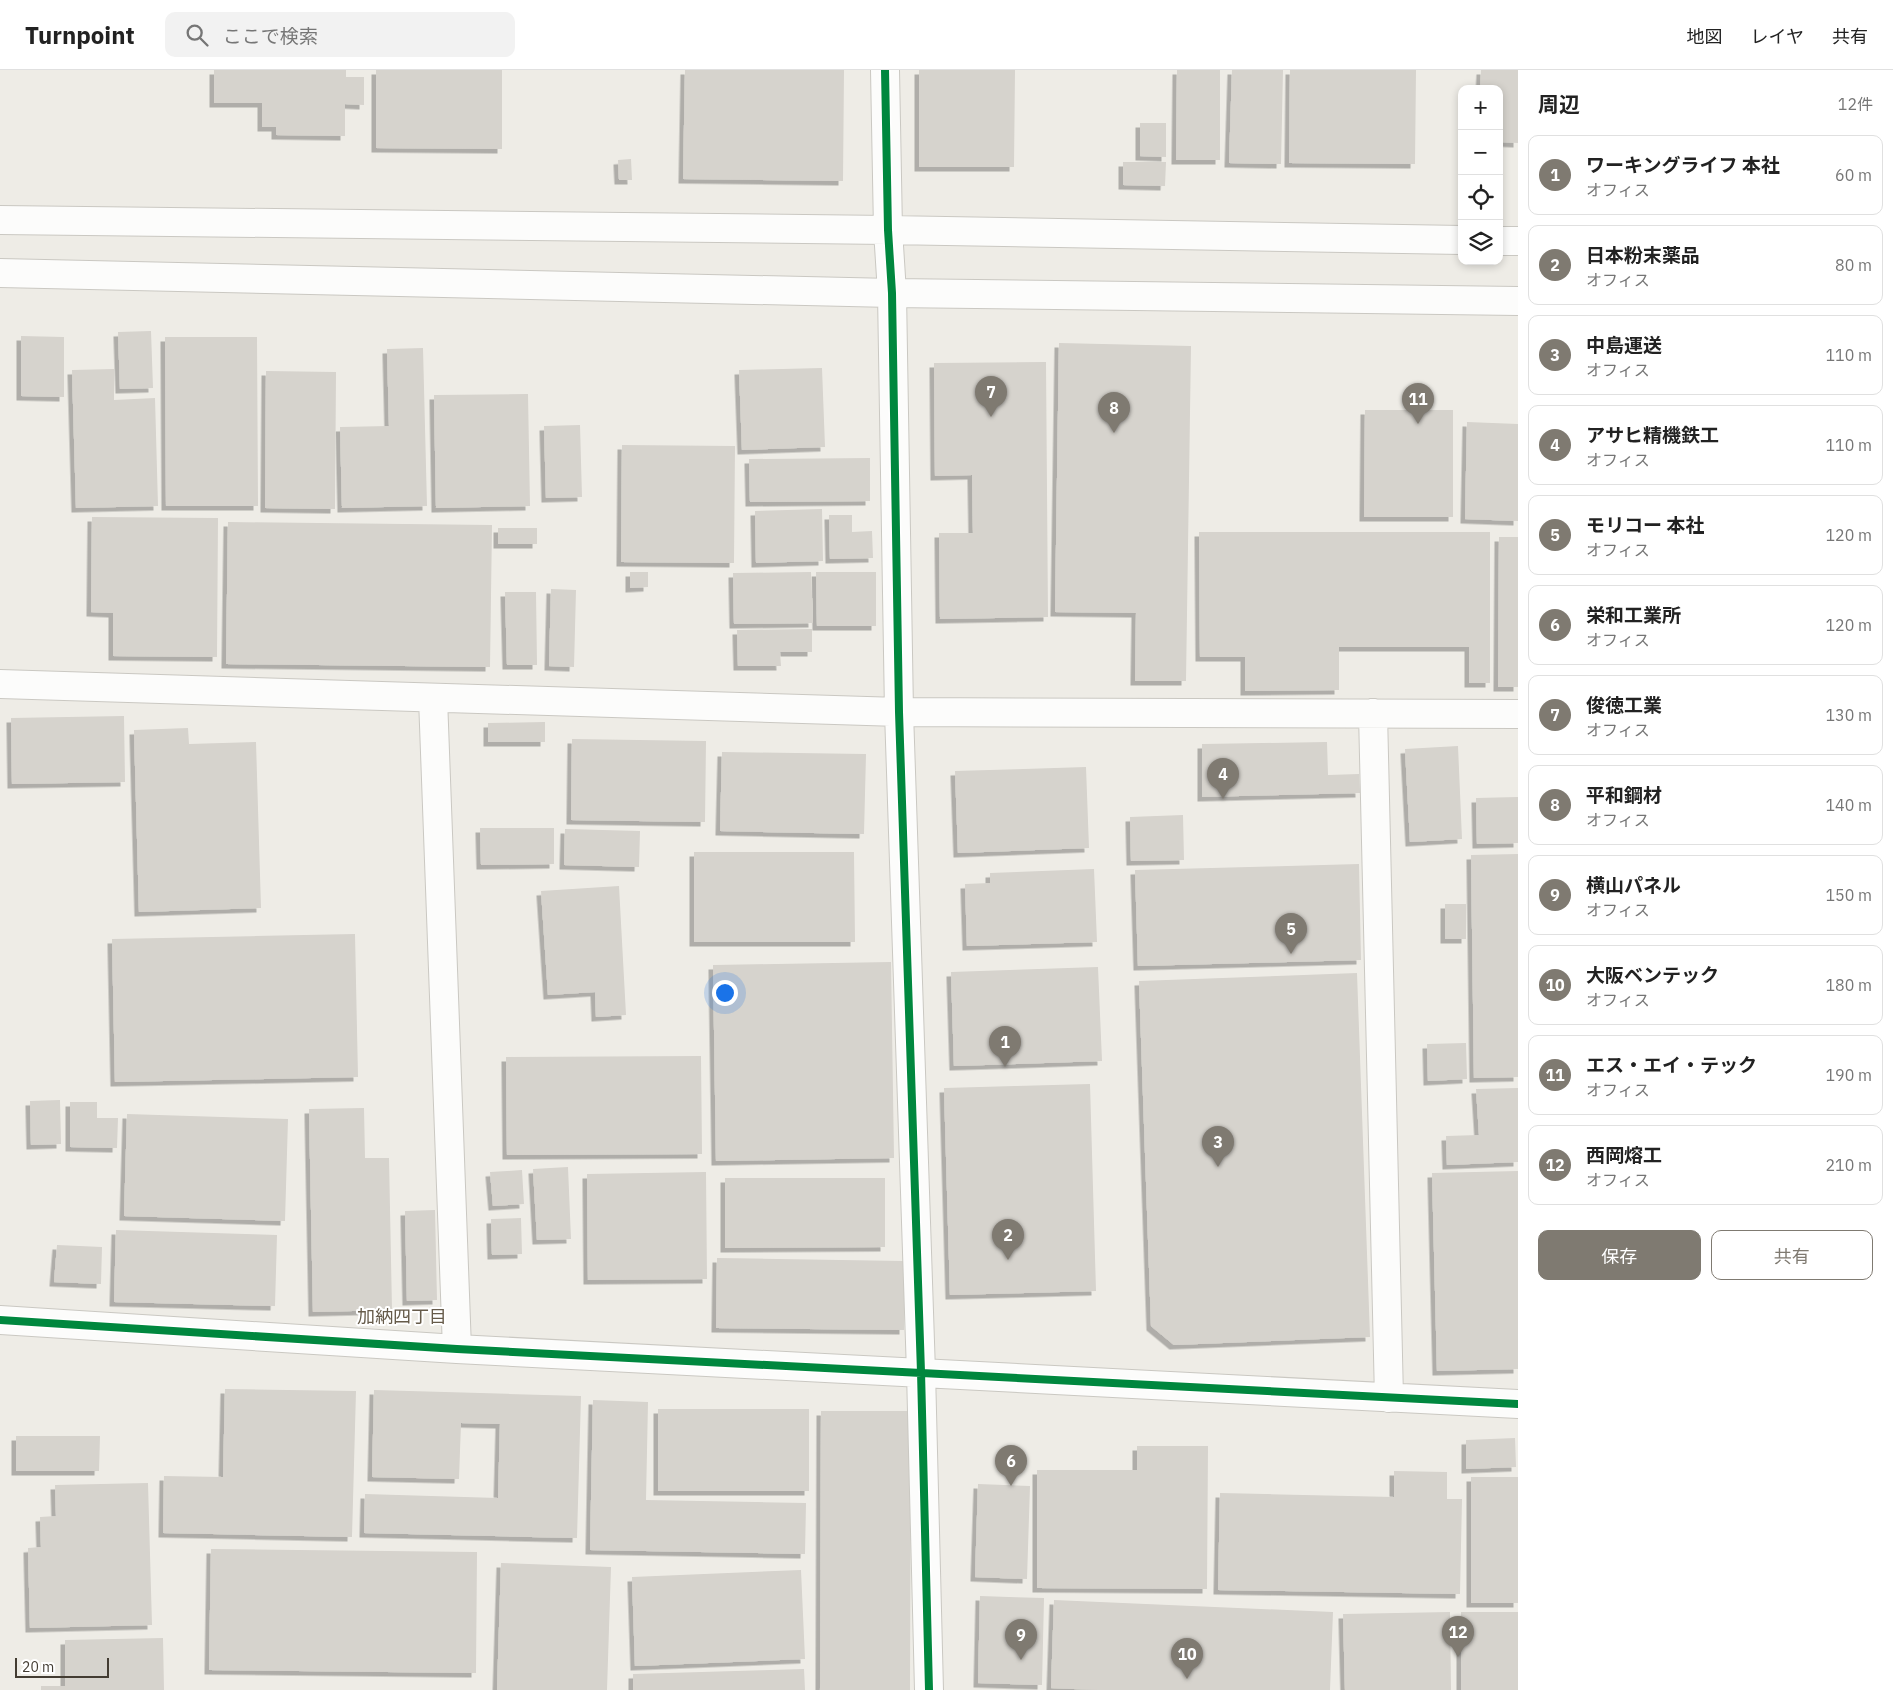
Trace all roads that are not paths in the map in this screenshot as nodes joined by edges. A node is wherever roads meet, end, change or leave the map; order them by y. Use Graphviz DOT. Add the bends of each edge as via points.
graph roads {
  1 [pos="885,70"];
  2 [pos="0,220"];
  3 [pos="888,230"];
  4 [pos="1458,240"];
  5 [pos="1503,241"];
  6 [pos="1518,242"];
  7 [pos="0,274"];
  8 [pos="892,292"];
  9 [pos="1518,301"];
  10 [pos="0,684"];
  11 [pos="433,698"];
  12 [pos="899,712"];
  13 [pos="1373,713"];
  14 [pos="1518,714"];
  15 [pos="0,1320"];
  16 [pos="457,1349"];
  17 [pos="921,1372"];
  18 [pos="1389,1398"];
  19 [pos="1518,1404"];
  20 [pos="929,1690"];
  1 -- 3 [label="street"];
  2 -- 3 [label="street"];
  3 -- 4 [label="street"];
  3 -- 8 [label="street"];
  5 -- 6 [label="street"];
  7 -- 8 [label="street"];
  8 -- 9 [label="street"];
  8 -- 12 [label="street"];
  10 -- 11 [label="street"];
  11 -- 12 [label="street"];
  11 -- 16 [label="street"];
  12 -- 13 [label="street"];
  12 -- 17 [label="street"];
  13 -- 14 [label="street"];
  13 -- 18 [label="street"];
  15 -- 16 [label="street"];
  16 -- 17 [label="street"];
  17 -- 18 [label="street"];
  17 -- 20 [label="street"];
  18 -- 19 [label="street"];
}
